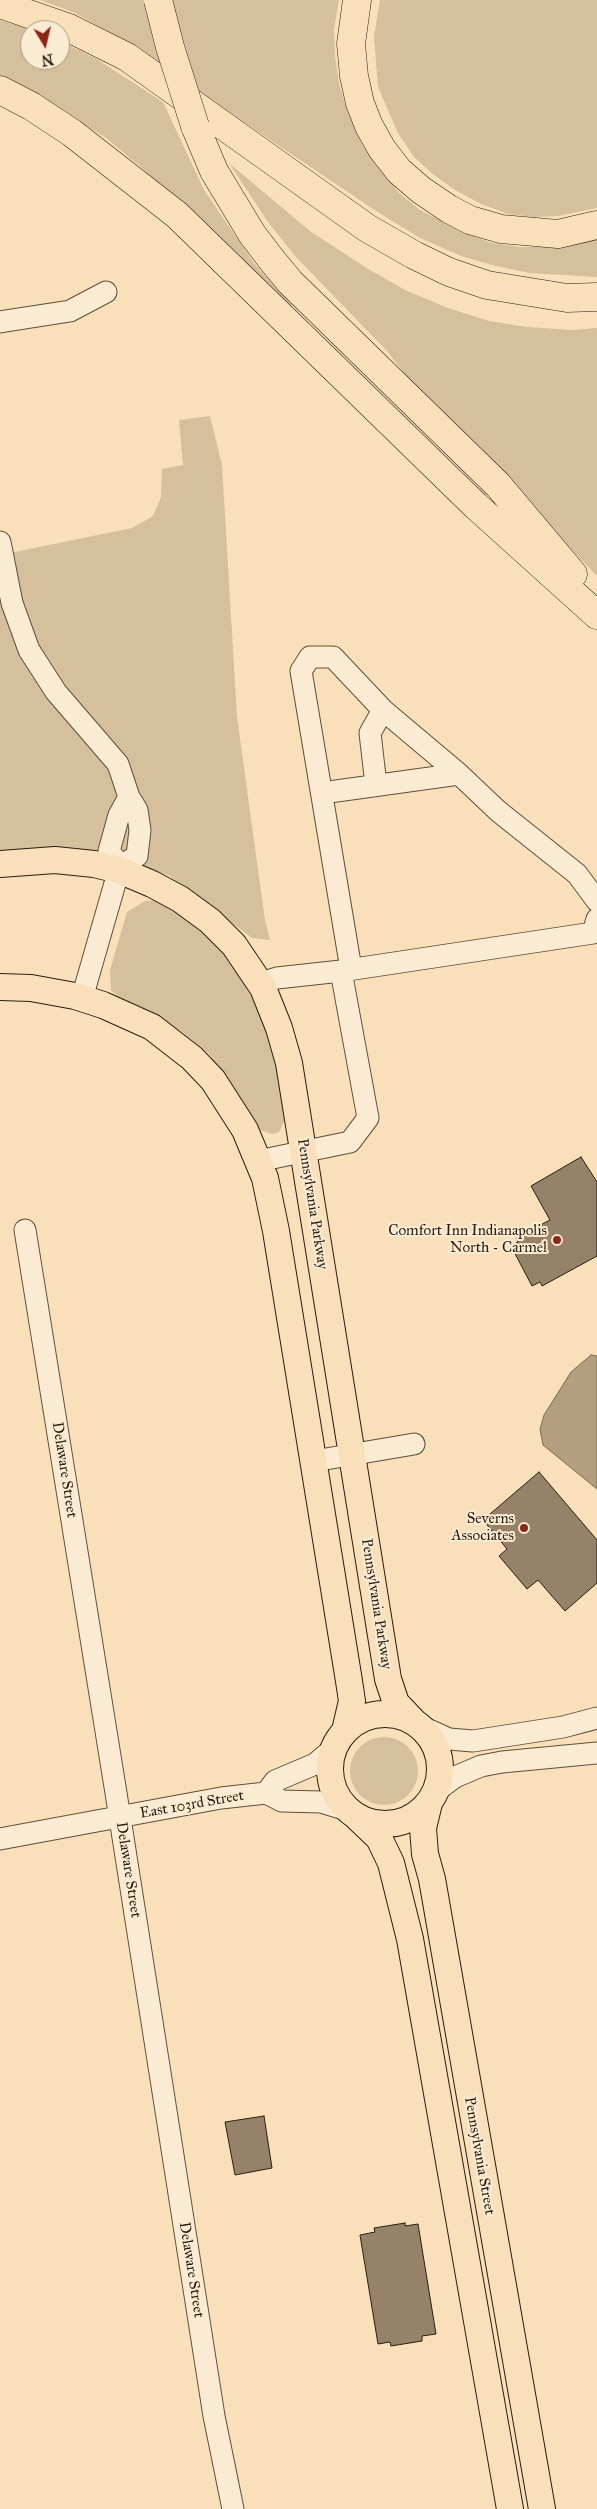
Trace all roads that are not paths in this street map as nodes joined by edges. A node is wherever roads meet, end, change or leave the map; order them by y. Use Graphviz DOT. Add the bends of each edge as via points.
graph roads {
  1 [pos="158,0"];
  2 [pos="357,0"];
  3 [pos="0,4"];
  4 [pos="0,90"];
  5 [pos="597,225"];
  6 [pos="106,292"];
  7 [pos="597,297"];
  8 [pos="0,322"];
  9 [pos="0,542"];
  10 [pos="597,603"];
  11 [pos="597,615"];
  12 [pos="383,710"];
  13 [pos="459,774"];
  14 [pos="376,785"];
  15 [pos="322,793"];
  16 [pos="0,864"];
  17 [pos="120,868"];
  18 [pos="597,901"];
  19 [pos="597,919"];
  20 [pos="346,970"];
  21 [pos="260,983"];
  22 [pos="0,987"];
  23 [pos="82,998"];
  24 [pos="304,1152"];
  25 [pos="258,1161"];
  26 [pos="25,1230"];
  27 [pos="414,1444"];
  28 [pos="353,1454"];
  29 [pos="314,1461"];
  30 [pos="597,1718"];
  31 [pos="417,1724"];
  32 [pos="340,1740"];
  33 [pos="597,1753"];
  34 [pos="266,1793"];
  35 [pos="433,1797"];
  36 [pos="352,1814"];
  37 [pos="120,1817"];
  38 [pos="0,1840"];
  39 [pos="233,2509"];
  40 [pos="510,2509"];
  41 [pos="542,2509"];
  1 -- 10 [label="highway, bridge" via="195,126 214,171 252,234 290,282 498,485"];
  2 -- 5 [label="highway" via="351,44 360,103 382,149 399,170 449,210 501,230 558,234"];
  3 -- 7 [label="highway" via="70,28 127,57 367,228 414,255 487,285 567,298"];
  4 -- 11 [label="highway" via="72,133 177,215 476,506"];
  6 -- 8 [label="street" via="70,311"];
  9 -- 17 [label="street" via="12,603 29,650 61,698 118,764 129,798 137,810 137,856"];
  12 -- 13 [label="street"];
  12 -- 14 [label="street" via="370,733"];
  12 -- 15 [label="street" via="332,657 310,657 301,671"];
  13 -- 14 [label="street"];
  13 -- 18 [label="street" via="498,811 577,874"];
  14 -- 15 [label="street"];
  15 -- 20 [label="street"];
  16 -- 17 [label="main road, Pennsylvania Parkway" via="75,862"];
  17 -- 21 [label="main road, Pennsylvania Parkway" via="172,894 210,921 234,945"];
  17 -- 23 [label="street"];
  19 -- 20 [label="street" via="593,933"];
  20 -- 21 [label="street"];
  20 -- 24 [label="street" via="368,1118 350,1142"];
  21 -- 24 [label="main road, Pennsylvania Parkway" via="284,1041"];
  22 -- 23 [label="main road" via="31,988"];
  23 -- 25 [label="main road" via="152,1027 192,1058 231,1106 246,1130"];
  24 -- 25 [label="street"];
  24 -- 28 [label="main road, Pennsylvania Parkway"];
  25 -- 29 [label="main road" via="270,1200"];
  26 -- 37 [label="street, Delaware Street"];
  27 -- 28 [label="street"];
  28 -- 29 [label="street"];
  28 -- 31 [label="main road, Pennsylvania Parkway" via="388,1679 396,1703"];
  29 -- 32 [label="main road" via="352,1701"];
  30 -- 31 [label="street" via="563,1727 472,1741 449,1739"];
  31 -- 32 [label="main road" via="394,1715 378,1715 363,1719"];
  31 -- 35 [label="main road" via="435,1745 439,1756 440,1774"];
  32 -- 34 [label="street, East 103rd Street" via="315,1764 274,1781"];
  32 -- 36 [label="main road" via="330,1774 338,1799"];
  33 -- 35 [label="street" via="487,1765 466,1771"];
  34 -- 36 [label="street, East 103rd Street" via="282,1801 321,1802"];
  34 -- 37 [label="street, East 103rd Street"];
  35 -- 36 [label="main road" via="412,1818 391,1824 379,1824"];
  35 -- 41 [label="main road, Pennsylvania Street" via="423,1828 423,1840"];
  36 -- 40 [label="main road, Pennsylvania Street" via="379,1838 391,1863 410,1938"];
  37 -- 38 [label="street, East 103rd Street"];
  37 -- 39 [label="street, Delaware Street" via="214,2416"];
}
